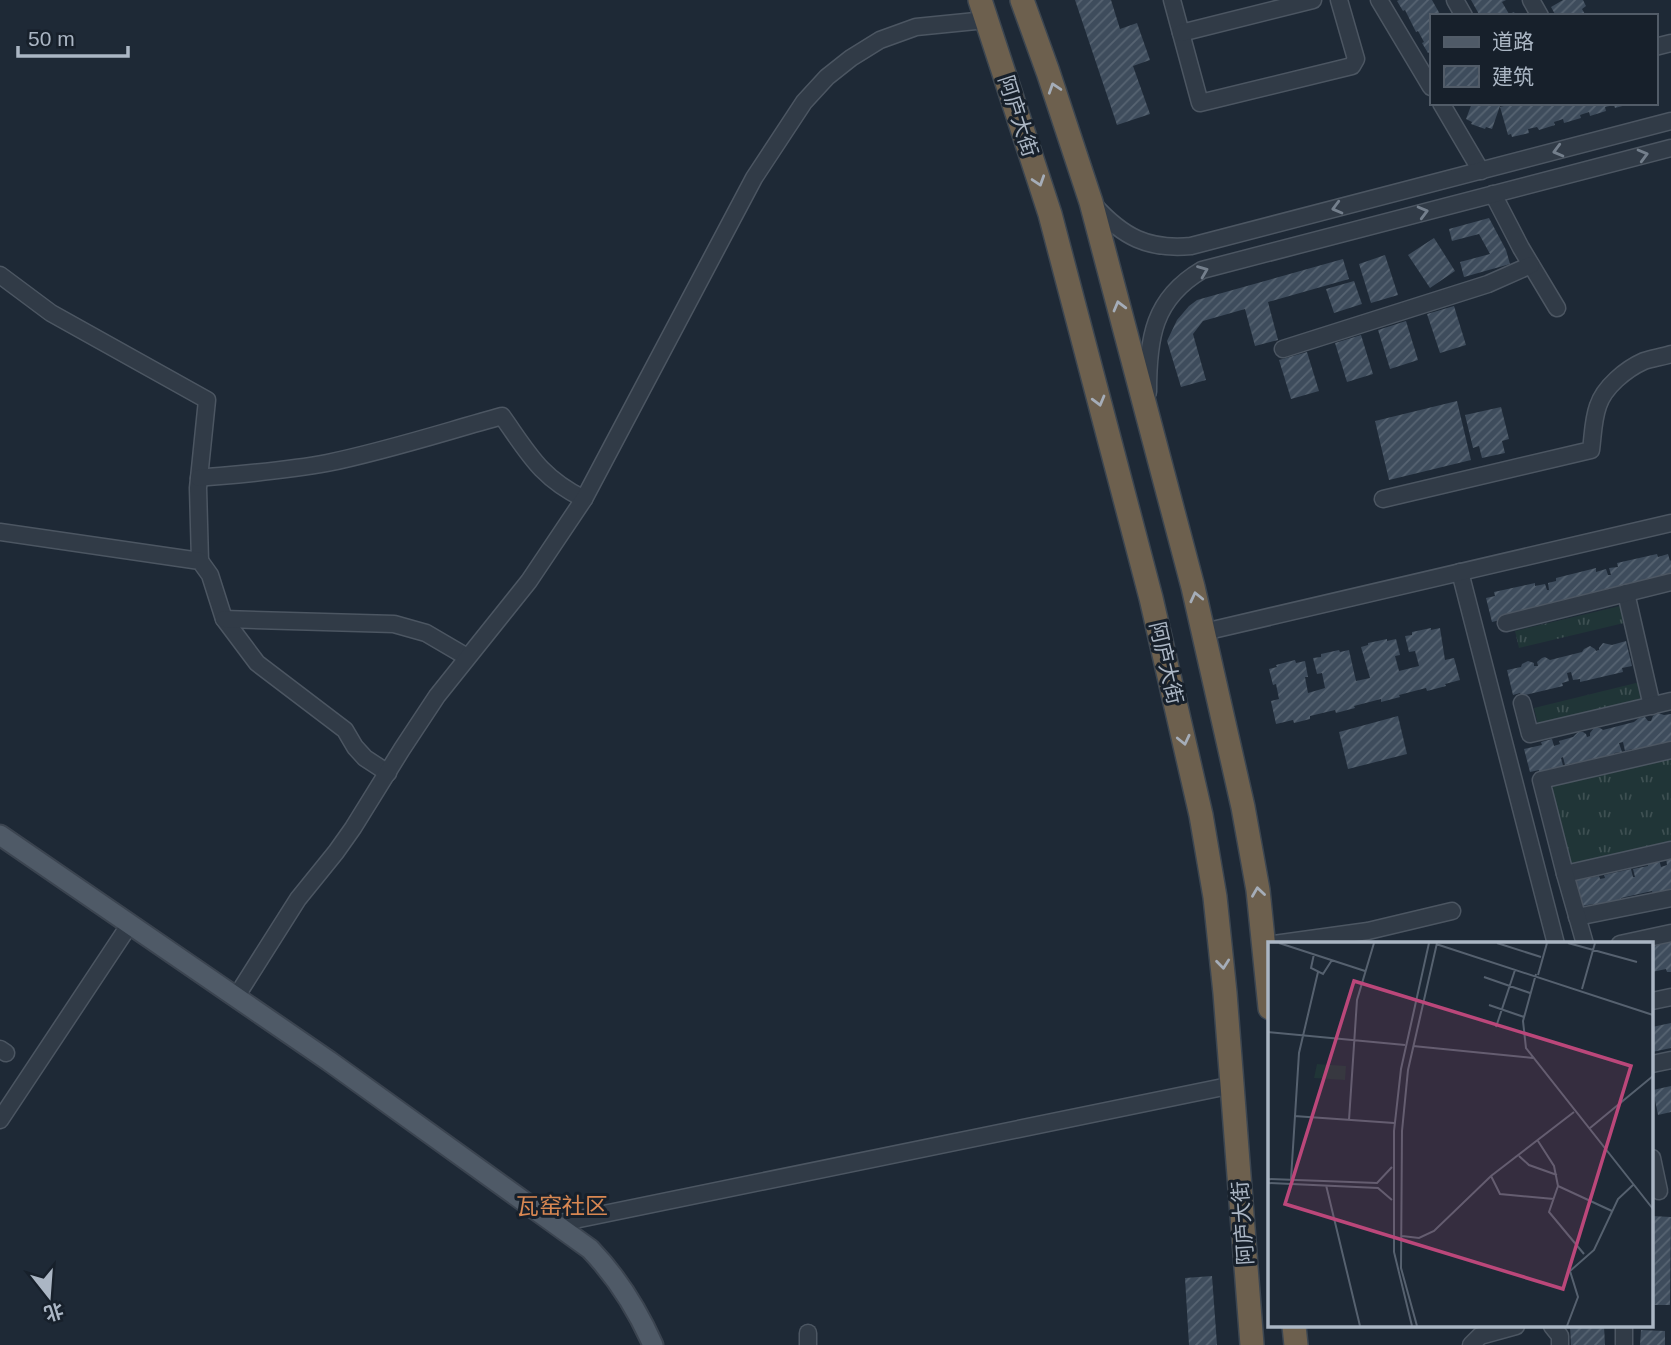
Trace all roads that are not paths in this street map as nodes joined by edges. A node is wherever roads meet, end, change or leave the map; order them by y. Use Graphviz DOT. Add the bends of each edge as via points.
graph roads {
  1 [pos="1022,0"];
  2 [pos="1172,0"];
  3 [pos="1313,0"];
  4 [pos="1339,0"];
  5 [pos="1379,0"];
  6 [pos="983,10"];
  7 [pos="1181,33"];
  8 [pos="1430,85"];
  9 [pos="1442,105"];
  10 [pos="1671,121"];
  11 [pos="1671,148"];
  12 [pos="1481,171"];
  13 [pos="1493,194"];
  14 [pos="1091,202"];
  15 [pos="1531,265"];
  16 [pos="0,275"];
  17 [pos="1557,308"];
  18 [pos="1283,349"];
  19 [pos="1671,354"];
  20 [pos="1148,415"];
  21 [pos="199,478"];
  22 [pos="584,499"];
  23 [pos="1383,499"];
  24 [pos="1671,523"];
  25 [pos="0,532"];
  26 [pos="200,561"];
  27 [pos="1460,572"];
  28 [pos="1671,582"];
  29 [pos="1626,593"];
  30 [pos="224,620"];
  31 [pos="1506,623"];
  32 [pos="1203,632"];
  33 [pos="467,657"];
  34 [pos="1671,701"];
  35 [pos="1522,703"];
  36 [pos="1652,706"];
  37 [pos="1671,750"];
  38 [pos="388,773"];
  39 [pos="0,835"];
  40 [pos="0,847"];
  41 [pos="1671,850"];
  42 [pos="1565,874"];
  43 [pos="1671,898"];
  44 [pos="1452,911"];
  45 [pos="1577,918"];
  46 [pos="127,928"];
  47 [pos="1671,933"];
  48 [pos="1268,942"];
  49 [pos="1289,942"];
  50 [pos="1555,942"];
  51 [pos="1585,942"];
  52 [pos="1629,942"];
  53 [pos="236,997"];
  54 [pos="1233,1085"];
  55 [pos="0,1120"];
  56 [pos="1654,1165"];
  57 [pos="1661,1191"];
  58 [pos="555,1224"];
  59 [pos="1509,1328"];
  60 [pos="1554,1328"];
  61 [pos="642,1345"];
  62 [pos="653,1345"];
  63 [pos="1252,1345"];
  64 [pos="1471,1345"];
  65 [pos="1560,1345"];
  14 -- 1 [label="highway, one-way"];
  2 -- 7 [label="street"];
  3 -- 7 [label="street"];
  4 -- 7 [label="street" via="1356,59 1352,66 1200,103"];
  5 -- 8 [label="street"];
  6 -- 22 [label="street" via="880,40 827,77 804,102 754,178"];
  6 -- 54 [label="highway, 阿庐大街, one-way" via="1050,214 1151,598 1215,897"];
  9 -- 12 [label="street"];
  10 -- 12 [label="street, one-way"];
  13 -- 11 [label="street, one-way"];
  12 -- 14 [label="street, one-way" via="1179,247 1131,236"];
  13 -- 15 [label="street"];
  20 -- 13 [label="street, one-way" via="1149,346 1156,320 1167,300 1192,276"];
  20 -- 14 [label="highway, one-way"];
  15 -- 17 [label="street"];
  15 -- 18 [label="street" via="1488,284"];
  16 -- 21 [label="street" via="51,313 207,400"];
  19 -- 23 [label="street" via="1644,362 1615,381 1598,407 1591,450"];
  32 -- 20 [label="highway, one-way"];
  21 -- 22 [label="street" via="327,463 502,416 535,464 558,485"];
  21 -- 26 [label="street"];
  22 -- 33 [label="street" via="529,581"];
  24 -- 27 [label="street"];
  25 -- 26 [label="street"];
  26 -- 30 [label="street" via="210,575"];
  27 -- 32 [label="street"];
  27 -- 50 [label="street"];
  28 -- 29 [label="street"];
  29 -- 31 [label="street"];
  29 -- 36 [label="street"];
  30 -- 33 [label="street" via="394,624 426,633"];
  30 -- 38 [label="street" via="257,663 345,730 365,758"];
  48 -- 32 [label="highway, one-way"];
  33 -- 38 [label="street"];
  34 -- 36 [label="street"];
  35 -- 36 [label="street" via="1530,734"];
  37 -- 42 [label="street" via="1541,780"];
  38 -- 53 [label="street" via="336,852 298,899"];
  39 -- 46 [label="main road"];
  40 -- 46 [label="main road"];
  41 -- 42 [label="street"];
  42 -- 45 [label="street"];
  43 -- 45 [label="street"];
  44 -- 49 [label="street"];
  45 -- 51 [label="street"];
  46 -- 53 [label="main road"];
  46 -- 55 [label="street"];
  46 -- 61 [label="main road" via="583,1256 612,1290"];
  47 -- 52 [label="street"];
  53 -- 58 [label="main road"];
  54 -- 58 [label="street"];
  54 -- 63 [label="highway, 阿庐大街"];
  56 -- 57 [label="street"];
  58 -- 62 [label="main road" via="606,1265 634,1304"];
  59 -- 64 [label="street" via="1480,1336"];
  60 -- 65 [label="street"];
}
